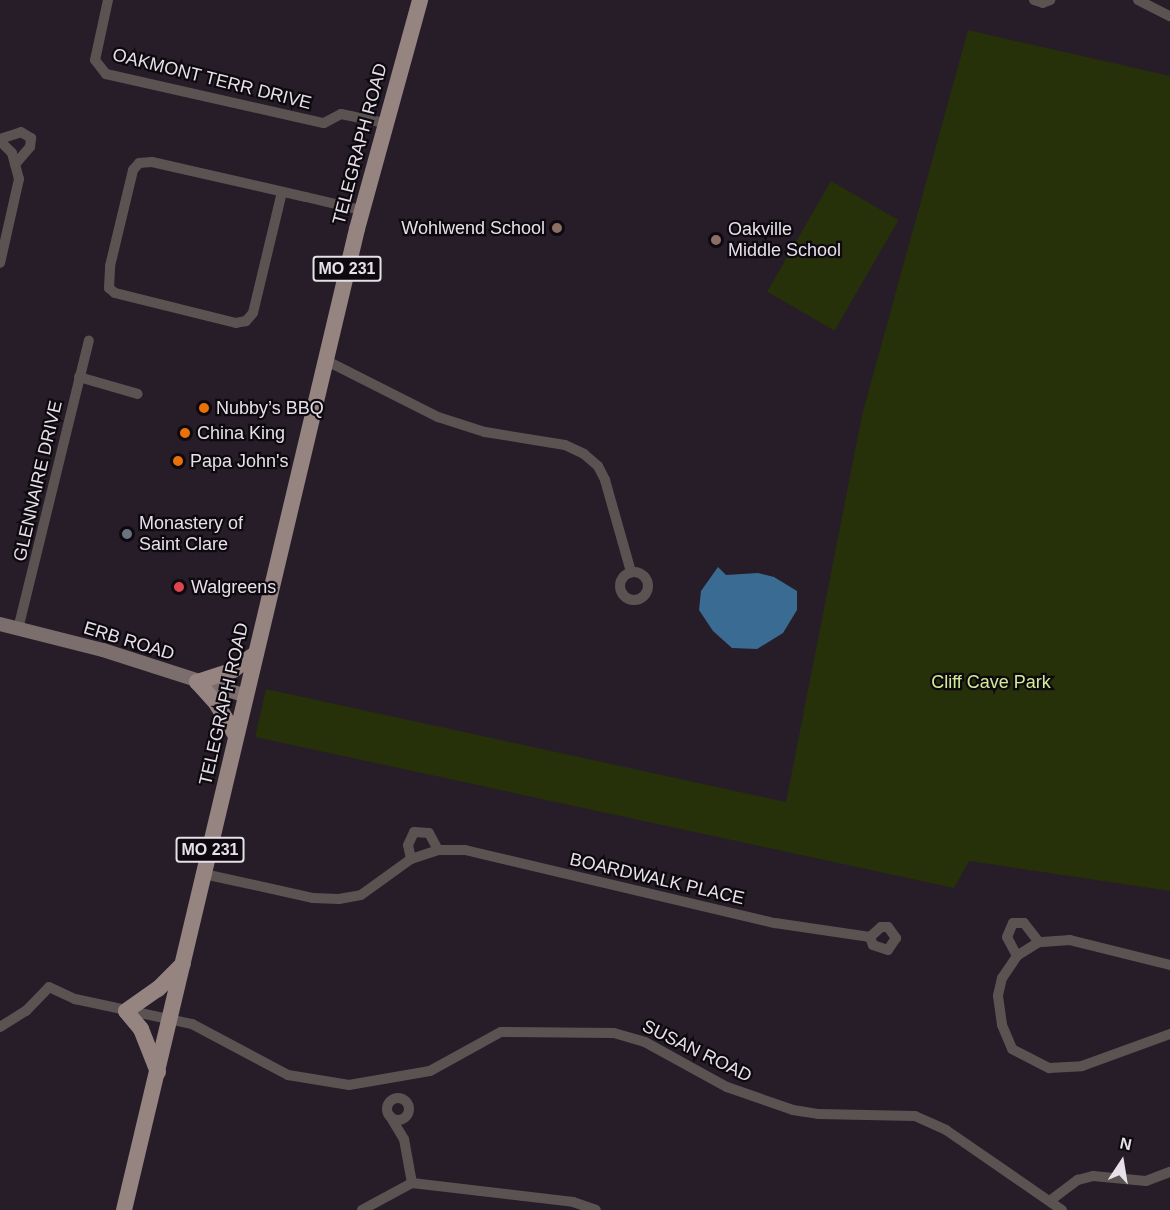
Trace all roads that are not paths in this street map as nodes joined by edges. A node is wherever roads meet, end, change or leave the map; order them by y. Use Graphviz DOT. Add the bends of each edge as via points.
graph roads {
  1 [pos="108,0"];
  2 [pos="420,0"];
  3 [pos="1034,0"];
  4 [pos="1050,0"];
  5 [pos="1138,0"];
  6 [pos="1170,16"];
  7 [pos="385,123"];
  8 [pos="0,140"];
  9 [pos="15,164"];
  10 [pos="282,192"];
  11 [pos="361,210"];
  12 [pos="0,263"];
  13 [pos="89,341"];
  14 [pos="325,360"];
  15 [pos="80,377"];
  16 [pos="138,394"];
  17 [pos="631,572"];
  18 [pos="0,624"];
  19 [pos="18,628"];
  20 [pos="255,654"];
  21 [pos="197,682"];
  22 [pos="246,696"];
  23 [pos="236,736"];
  24 [pos="438,850"];
  25 [pos="411,860"];
  26 [pos="204,874"];
  27 [pos="870,937"];
  28 [pos="1039,942"];
  29 [pos="1017,956"];
  30 [pos="183,963"];
  31 [pos="1170,964"];
  32 [pos="126,1011"];
  33 [pos="170,1020"];
  34 [pos="0,1027"];
  35 [pos="1170,1034"];
  36 [pos="158,1072"];
  37 [pos="395,1080"];
  38 [pos="397,1098"];
  39 [pos="408,1115"];
  40 [pos="390,1116"];
  41 [pos="404,1139"];
  42 [pos="1170,1172"];
  43 [pos="412,1183"];
  44 [pos="1051,1200"];
  45 [pos="124,1210"];
  46 [pos="362,1210"];
  47 [pos="596,1210"];
  48 [pos="1062,1210"];
  1 -- 7 [label="street, OAKMONT TERR DRIVE" via="95,60 106,74 324,123 341,114"];
  2 -- 7 [label="main road, TELEGRAPH ROAD / MO 231"];
  3 -- 4 [label="street"];
  5 -- 6 [label="street"];
  7 -- 11 [label="main road, TELEGRAPH ROAD / MO 231"];
  8 -- 9 [label="street"];
  8 -- 9 [label="street" via="21,132 31,138 30,147"];
  9 -- 12 [label="street" via="19,178"];
  10 -- 10 [label="street" via="254,313 246,321 225,320 115,293 109,288 120,223 133,170 139,163 152,162"];
  10 -- 11 [label="street"];
  11 -- 14 [label="main road, TELEGRAPH ROAD / MO 231"];
  13 -- 15 [label="street, GLENNAIRE DRIVE"];
  14 -- 17 [label="street" via="438,417 485,432 565,445 584,454 598,466 605,480"];
  14 -- 20 [label="main road, TELEGRAPH ROAD / MO 231"];
  15 -- 16 [label="street"];
  15 -- 19 [label="street, GLENNAIRE DRIVE"];
  18 -- 19 [label="street, ERB ROAD"];
  19 -- 21 [label="street, ERB ROAD" via="103,650"];
  20 -- 21 [label="main road" via="226,673"];
  20 -- 22 [label="main road, TELEGRAPH ROAD / MO 231"];
  21 -- 22 [label="street, ERB ROAD"];
  21 -- 23 [label="main road" via="217,704"];
  22 -- 23 [label="main road, TELEGRAPH ROAD / MO 231"];
  23 -- 26 [label="main road, TELEGRAPH ROAD / MO 231"];
  24 -- 25 [label="street, BOARDWALK PLACE"];
  24 -- 25 [label="street" via="429,833 414,832 408,844"];
  24 -- 27 [label="street, BOARDWALK PLACE" via="465,850 775,923"];
  25 -- 26 [label="street, BOARDWALK PLACE" via="361,895 339,899 313,898"];
  26 -- 30 [label="main road, TELEGRAPH ROAD / MO 231"];
  28 -- 29 [label="street"];
  28 -- 29 [label="street" via="1024,923 1013,922 1007,937"];
  28 -- 31 [label="street" via="1070,940"];
  29 -- 35 [label="street" via="1002,978 999,1012 1012,1048 1033,1062 1049,1068 1073,1067"];
  30 -- 32 [label="main road" via="158,989"];
  30 -- 33 [label="main road, TELEGRAPH ROAD / MO 231"];
  32 -- 33 [label="street, SUSAN ROAD"];
  32 -- 34 [label="street, SUSAN ROAD" via="75,999 49,987 26,1011"];
  32 -- 36 [label="main road" via="141,1029"];
  33 -- 36 [label="main road, TELEGRAPH ROAD / MO 231"];
  33 -- 37 [label="street, SUSAN ROAD" via="192,1024 266,1065 310,1081 349,1085"];
  36 -- 45 [label="main road, TELEGRAPH ROAD / MO 231"];
  37 -- 38 [label="street"];
  37 -- 44 [label="street, SUSAN ROAD" via="446,1066 501,1032 614,1033 645,1042 727,1087 793,1110 827,1115 915,1116 946,1130"];
  38 -- 39 [label="street" via="407,1103"];
  38 -- 40 [label="street" via="389,1104"];
  39 -- 40 [label="street" via="400,1120"];
  39 -- 41 [label="street"];
  40 -- 41 [label="street"];
  41 -- 43 [label="street"];
  42 -- 44 [label="street" via="1146,1181 1093,1176 1078,1180"];
  43 -- 46 [label="street"];
  43 -- 47 [label="street" via="573,1202"];
  44 -- 48 [label="street, SUSAN ROAD"];
}
